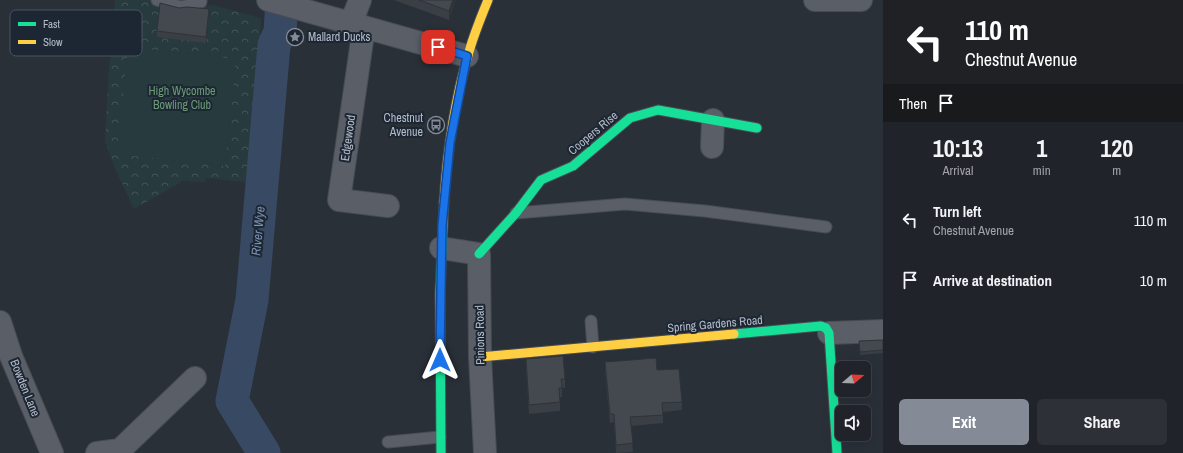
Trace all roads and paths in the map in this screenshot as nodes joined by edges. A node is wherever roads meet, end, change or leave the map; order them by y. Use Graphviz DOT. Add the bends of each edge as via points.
graph roads {
  1 [pos="157,0"];
  2 [pos="201,0"];
  3 [pos="268,0"];
  4 [pos="360,0"];
  5 [pos="488,0"];
  6 [pos="815,0"];
  7 [pos="861,0"];
  8 [pos="358,25"];
  9 [pos="467,56"];
  10 [pos="713,120"];
  11 [pos="757,128"];
  12 [pos="712,147"];
  13 [pos="388,206"];
  14 [pos="516,213"];
  15 [pos="826,227"];
  16 [pos="441,248"];
  17 [pos="479,254"];
  18 [pos="591,321"];
  19 [pos="0,322"];
  20 [pos="883,330"];
  21 [pos="829,333"];
  22 [pos="592,347"];
  23 [pos="480,357"];
  24 [pos="195,378"];
  25 [pos="440,437"];
  26 [pos="388,442"];
  27 [pos="52,453"];
  28 [pos="97,453"];
  29 [pos="441,453"];
  30 [pos="485,453"];
  31 [pos="837,453"];
  1 -- 2 [label="lane" via="181,7"];
  3 -- 8 [label="street"];
  4 -- 8 [label="street"];
  5 -- 9 [label="street"];
  6 -- 7 [label="street"];
  8 -- 9 [label="street"];
  8 -- 13 [label="street, Edgewood" via="339,200"];
  9 -- 16 [label="street" via="450,143"];
  10 -- 11 [label="street, Coopers Rise"];
  10 -- 12 [label="street"];
  10 -- 14 [label="street, Coopers Rise" via="658,110 630,118 573,166 541,180"];
  14 -- 15 [label="lane" via="625,204 705,210"];
  14 -- 17 [label="street, Coopers Rise"];
  16 -- 17 [label="street"];
  16 -- 25 [label="street"];
  17 -- 23 [label="street, Pinions Road"];
  18 -- 22 [label="lane"];
  19 -- 27 [label="street, Bowden Lane" via="11,356"];
  20 -- 21 [label="street"];
  21 -- 22 [label="street, Spring Gardens Road" via="821,326"];
  21 -- 31 [label="street"];
  22 -- 23 [label="street, Spring Gardens Road"];
  23 -- 30 [label="street, Pinions Road"];
  24 -- 28 [label="street" via="120,450"];
  25 -- 26 [label="lane"];
  25 -- 29 [label="street"];
}
